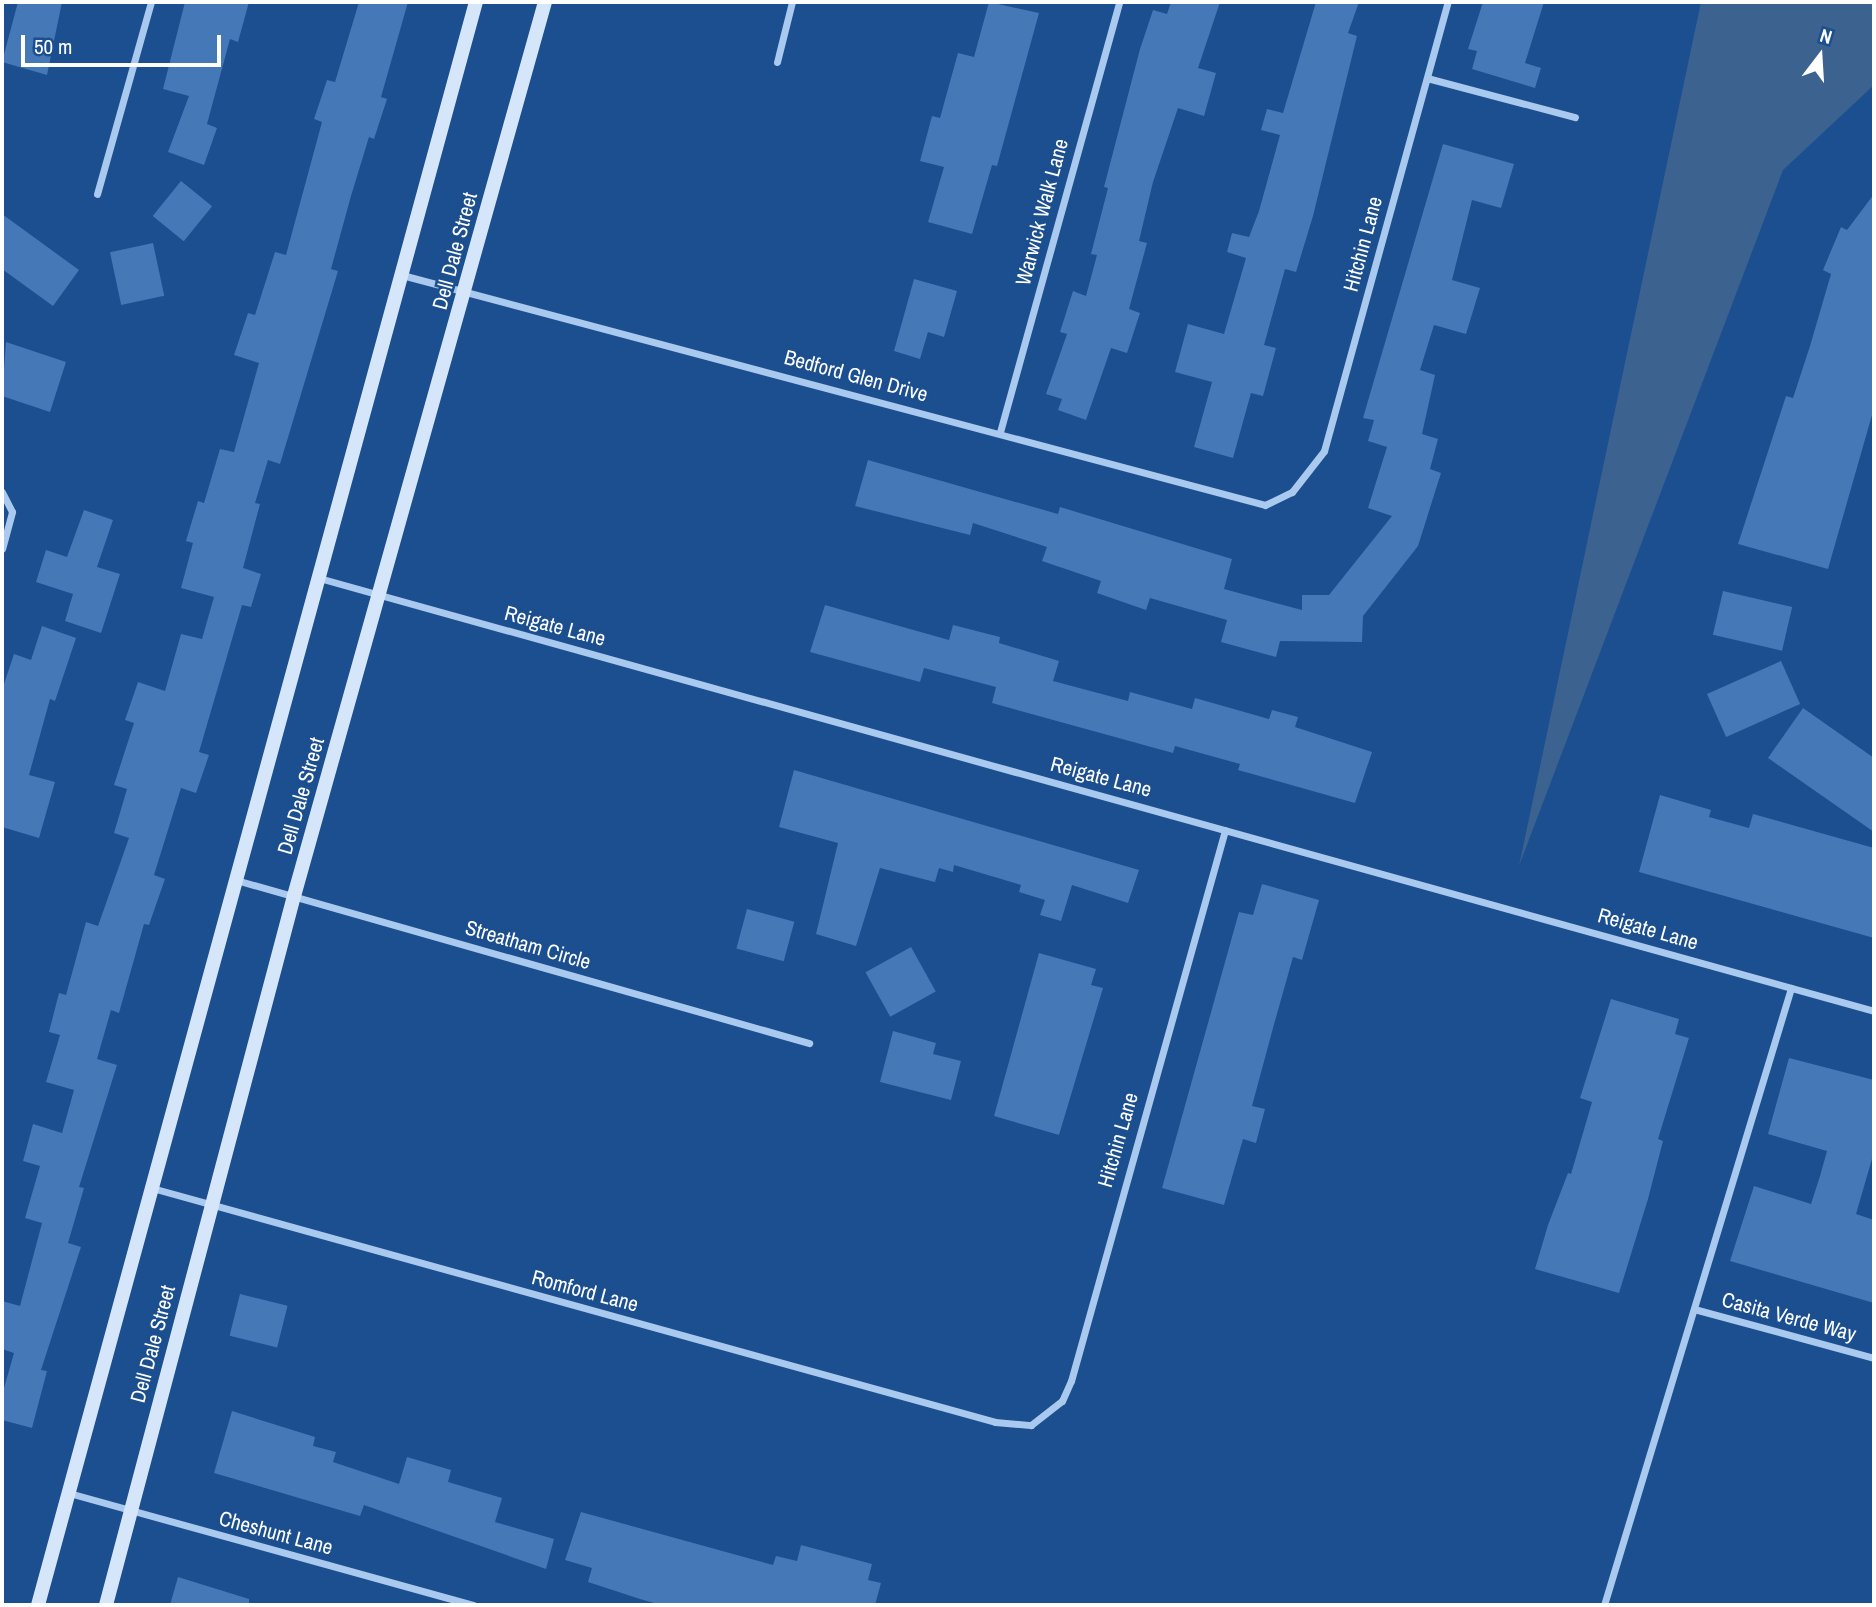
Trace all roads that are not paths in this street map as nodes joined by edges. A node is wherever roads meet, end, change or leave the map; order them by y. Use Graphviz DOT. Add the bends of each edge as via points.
graph roads {
  1 [pos="151,2"];
  2 [pos="476,2"];
  3 [pos="545,2"];
  4 [pos="792,2"];
  5 [pos="1119,2"];
  6 [pos="1448,2"];
  7 [pos="777,62"];
  8 [pos="1427,78"];
  9 [pos="1575,117"];
  10 [pos="97,194"];
  11 [pos="401,275"];
  12 [pos="466,291"];
  13 [pos="1000,432"];
  14 [pos="1295,487"];
  15 [pos="2,492"];
  16 [pos="2,549"];
  17 [pos="319,578"];
  18 [pos="380,596"];
  19 [pos="1225,830"];
  20 [pos="236,880"];
  21 [pos="294,896"];
  22 [pos="1791,988"];
  23 [pos="1874,1011"];
  24 [pos="809,1043"];
  25 [pos="152,1188"];
  26 [pos="211,1206"];
  27 [pos="1694,1309"];
  28 [pos="1874,1359"];
  29 [pos="1009,1423"];
  30 [pos="69,1493"];
  31 [pos="130,1511"];
  32 [pos="38,1605"];
  33 [pos="106,1605"];
  34 [pos="474,1605"];
  35 [pos="1604,1605"];
  1 -- 10 [label="street"];
  2 -- 11 [label="main road, Dell Dale Street"];
  3 -- 12 [label="main road, Dell Dale Street"];
  4 -- 7 [label="street"];
  5 -- 13 [label="street, Warwick Walk Lane"];
  6 -- 8 [label="street, Hitchin Lane"];
  8 -- 9 [label="street"];
  8 -- 14 [label="street, Hitchin Lane" via="1324,451"];
  11 -- 12 [label="street, Bedford Glen Drive"];
  11 -- 17 [label="main road, Dell Dale Street"];
  12 -- 13 [label="street, Bedford Glen Drive"];
  12 -- 18 [label="main road, Dell Dale Street"];
  13 -- 14 [label="street, Bedford Glen Drive" via="1265,505"];
  15 -- 16 [label="street" via="12,512"];
  17 -- 18 [label="street, Reigate Lane"];
  17 -- 20 [label="main road, Dell Dale Street"];
  18 -- 19 [label="street, Reigate Lane"];
  18 -- 21 [label="main road, Dell Dale Street"];
  19 -- 22 [label="street, Reigate Lane"];
  19 -- 29 [label="street, Hitchin Lane" via="1072,1381 1062,1401 1031,1425"];
  20 -- 21 [label="street, Streatham Circle"];
  20 -- 25 [label="main road, Dell Dale Street"];
  21 -- 24 [label="street, Streatham Circle"];
  21 -- 26 [label="main road, Dell Dale Street"];
  22 -- 23 [label="street, Reigate Lane"];
  22 -- 27 [label="street"];
  25 -- 26 [label="street, Romford Lane"];
  25 -- 30 [label="main road, Dell Dale Street"];
  26 -- 29 [label="street, Romford Lane"];
  26 -- 31 [label="main road, Dell Dale Street"];
  27 -- 28 [label="street, Casita Verde Way"];
  27 -- 35 [label="street"];
  30 -- 31 [label="street, Cheshunt Lane"];
  30 -- 32 [label="main road, Dell Dale Street"];
  31 -- 33 [label="main road, Dell Dale Street"];
  31 -- 34 [label="street, Cheshunt Lane"];
}
